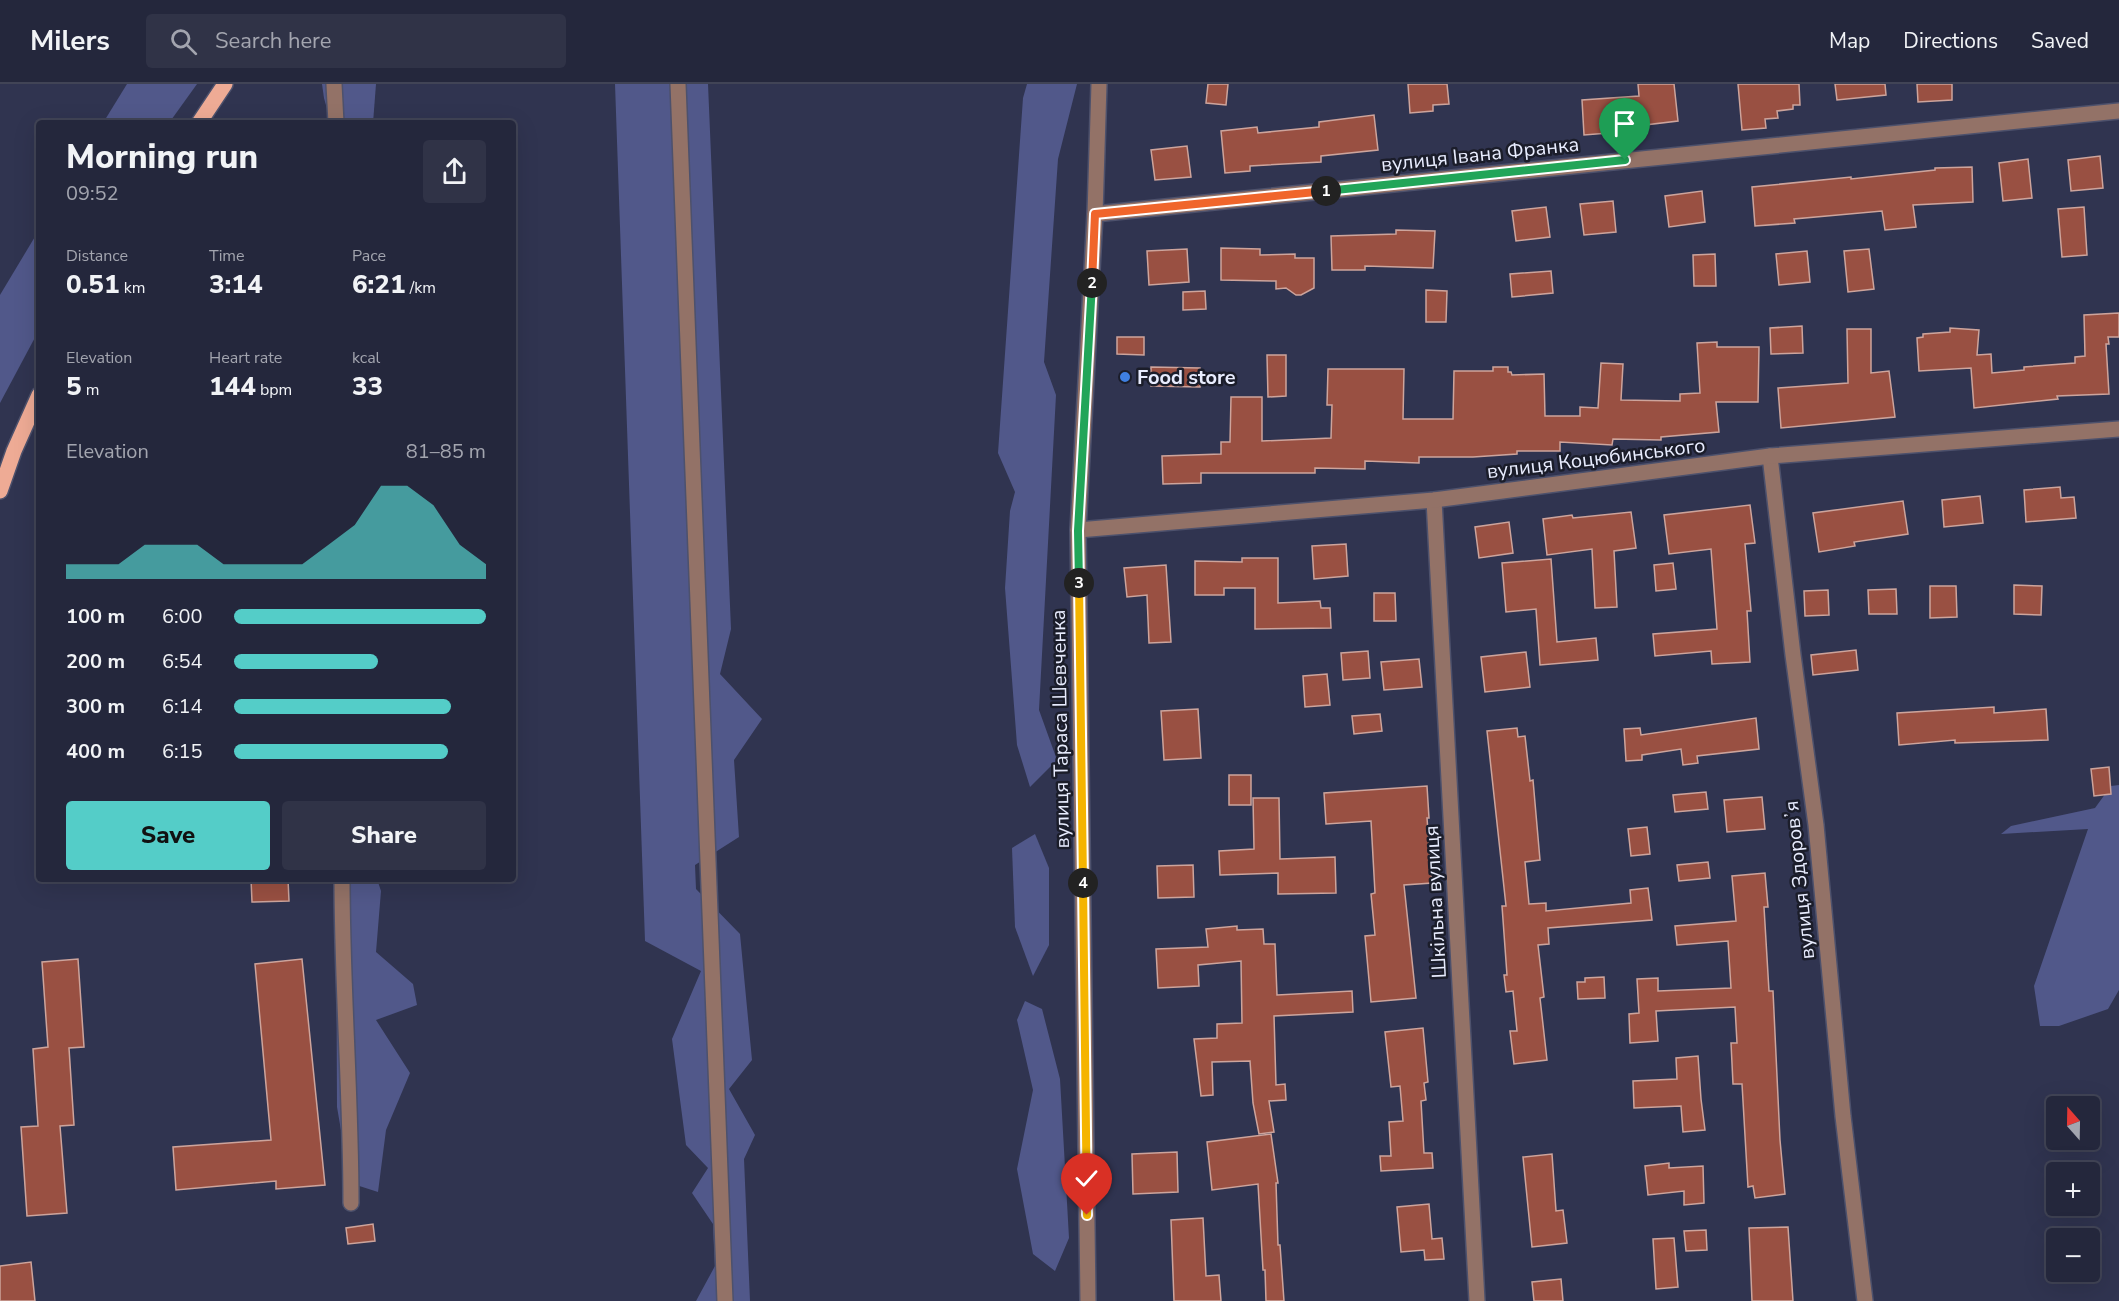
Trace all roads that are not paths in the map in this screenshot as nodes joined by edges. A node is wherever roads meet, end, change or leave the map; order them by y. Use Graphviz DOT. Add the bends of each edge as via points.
graph roads {
  1 [pos="225,84"];
  2 [pos="334,84"];
  3 [pos="678,84"];
  4 [pos="1099,84"];
  5 [pos="2119,111"];
  6 [pos="201,120"];
  7 [pos="336,120"];
  8 [pos="1095,214"];
  9 [pos="36,402"];
  10 [pos="2119,429"];
  11 [pos="1770,456"];
  12 [pos="0,491"];
  13 [pos="1434,500"];
  14 [pos="1078,531"];
  15 [pos="342,882"];
  16 [pos="351,1203"];
  17 [pos="725,1301"];
  18 [pos="1088,1301"];
  19 [pos="1478,1301"];
  20 [pos="1865,1301"];
  1 -- 6 [label="main road"];
  2 -- 7 [label="street"];
  3 -- 17 [label="street"];
  4 -- 8 [label="street, вулиця Тараса Шевченка"];
  5 -- 8 [label="street, вулиця Івана Франка"];
  8 -- 14 [label="street, вулиця Тараса Шевченка"];
  9 -- 12 [label="main road"];
  10 -- 11 [label="street, вулиця Коцюбинського"];
  11 -- 13 [label="street, вулиця Коцюбинського"];
  11 -- 20 [label="street, вулиця Здоровʼя" via="1816,825"];
  13 -- 14 [label="street, вулиця Коцюбинського"];
  13 -- 19 [label="street, Шкільна вулиця"];
  14 -- 18 [label="street, вулиця Тараса Шевченка"];
  15 -- 16 [label="street"];
}
